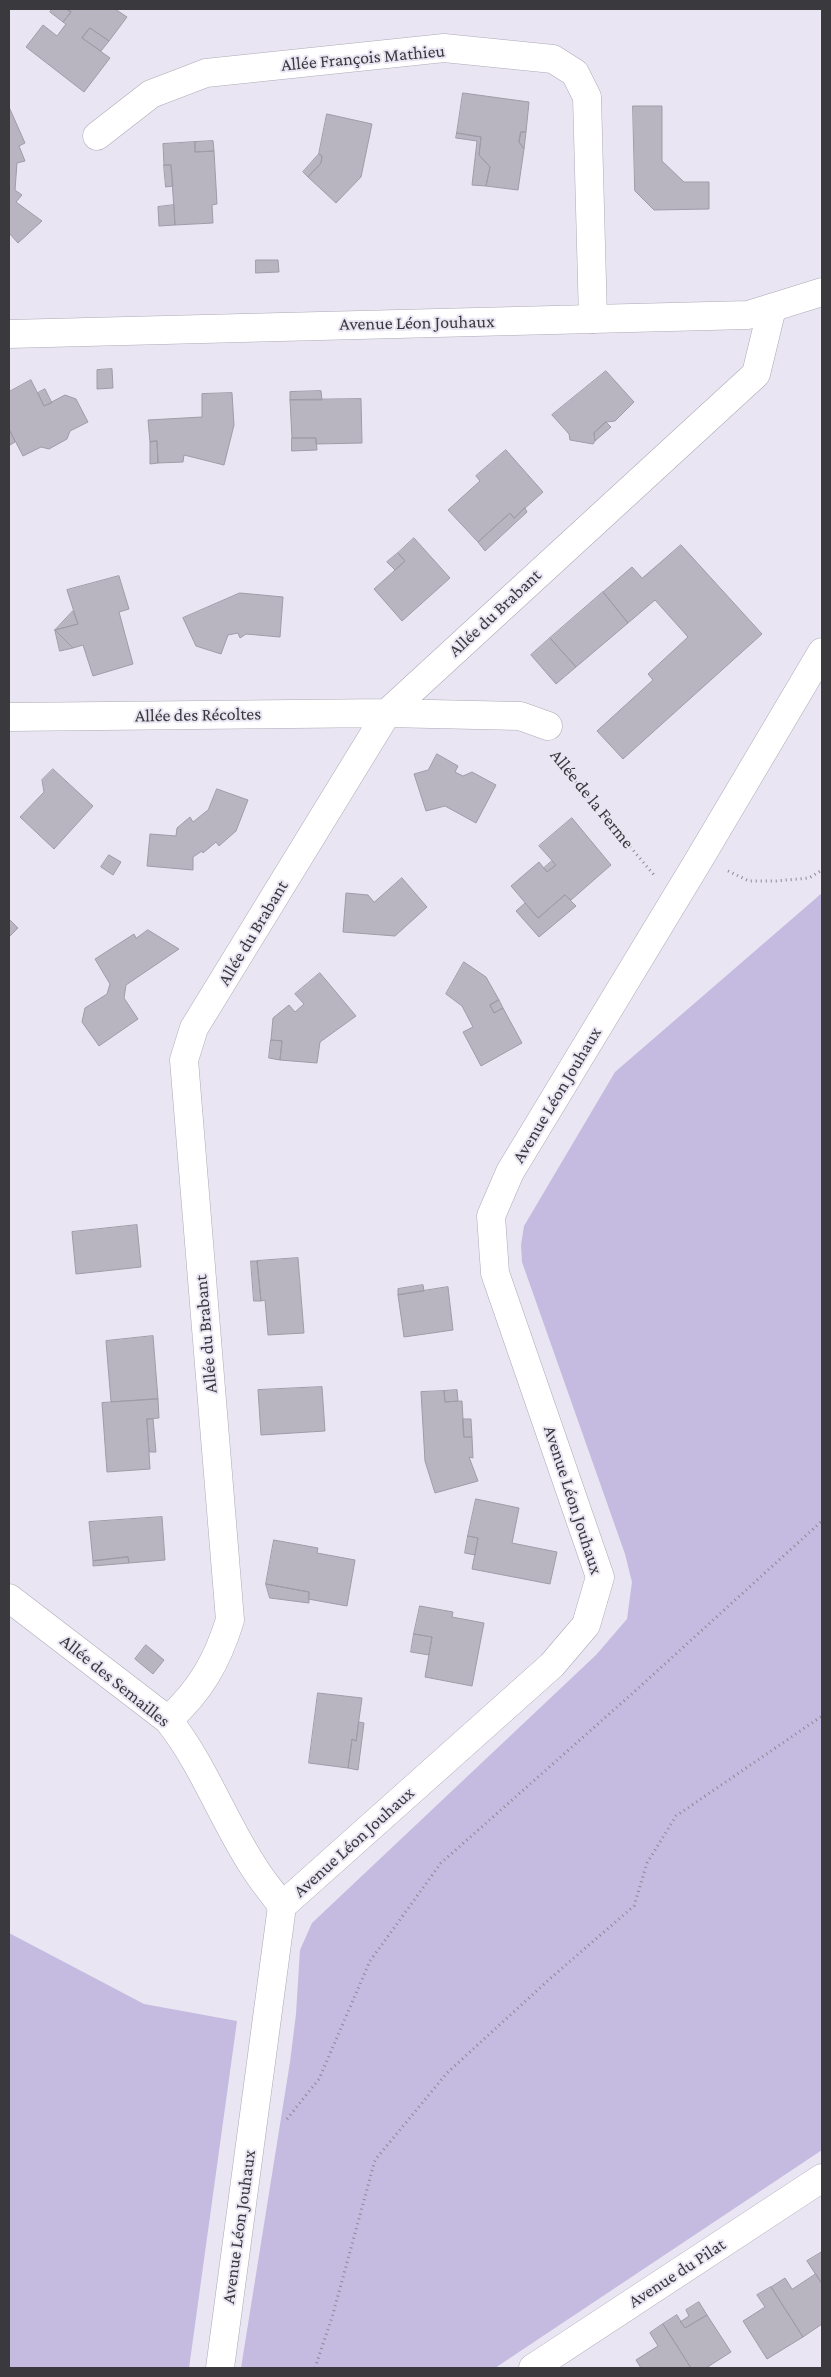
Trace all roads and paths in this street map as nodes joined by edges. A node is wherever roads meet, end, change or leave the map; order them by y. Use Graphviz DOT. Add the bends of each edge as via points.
graph roads {
  1 [pos="97,136"];
  2 [pos="822,292"];
  3 [pos="772,308"];
  4 [pos="593,319"];
  5 [pos="9,334"];
  6 [pos="822,652"];
  7 [pos="387,713"];
  8 [pos="9,717"];
  9 [pos="548,726"];
  10 [pos="700,858"];
  11 [pos="822,870"];
  12 [pos="675,900"];
  13 [pos="822,1521"];
  14 [pos="9,1598"];
  15 [pos="822,1716"];
  16 [pos="168,1720"];
  17 [pos="282,1906"];
  18 [pos="283,2124"];
  19 [pos="822,2178"];
  20 [pos="220,2368"];
  21 [pos="315,2368"];
  22 [pos="533,2368"];
  1 -- 4 [label="street, Allée François Mathieu" via="152,94 206,73 444,48 553,59 575,73 587,97"];
  2 -- 3 [label="street, Avenue Léon Jouhaux"];
  3 -- 4 [label="street, Avenue Léon Jouhaux" via="748,315"];
  3 -- 7 [label="street, Allée du Brabant" via="756,374"];
  4 -- 5 [label="street, Avenue Léon Jouhaux"];
  6 -- 10 [label="street, Avenue Léon Jouhaux"];
  7 -- 8 [label="street, Allée des Récoltes"];
  7 -- 9 [label="street, Allée de la Ferme" via="520,716"];
  7 -- 16 [label="street, Allée du Brabant" via="194,1028 184,1060 230,1620 220,1652 206,1675"];
  9 -- 12 [label="path, Allée de la Ferme" via="549,750"];
  10 -- 11 [label="path" via="749,882 809,878"];
  10 -- 12 [label="street, Avenue Léon Jouhaux"];
  12 -- 17 [label="street, Avenue Léon Jouhaux" via="510,1172 491,1216 495,1273 600,1577 586,1625 552,1665"];
  13 -- 18 [label="path" via="441,1863 370,1961 319,2079"];
  14 -- 16 [label="street, Allée des Semailles"];
  15 -- 21 [label="path" via="676,1816 647,1863 634,1906 447,2073 375,2160"];
  16 -- 17 [label="street, Allée des Semailles" via="204,1774 254,1869"];
  17 -- 20 [label="street, Avenue Léon Jouhaux"];
  19 -- 22 [label="street, Avenue du Pilat"];
}
